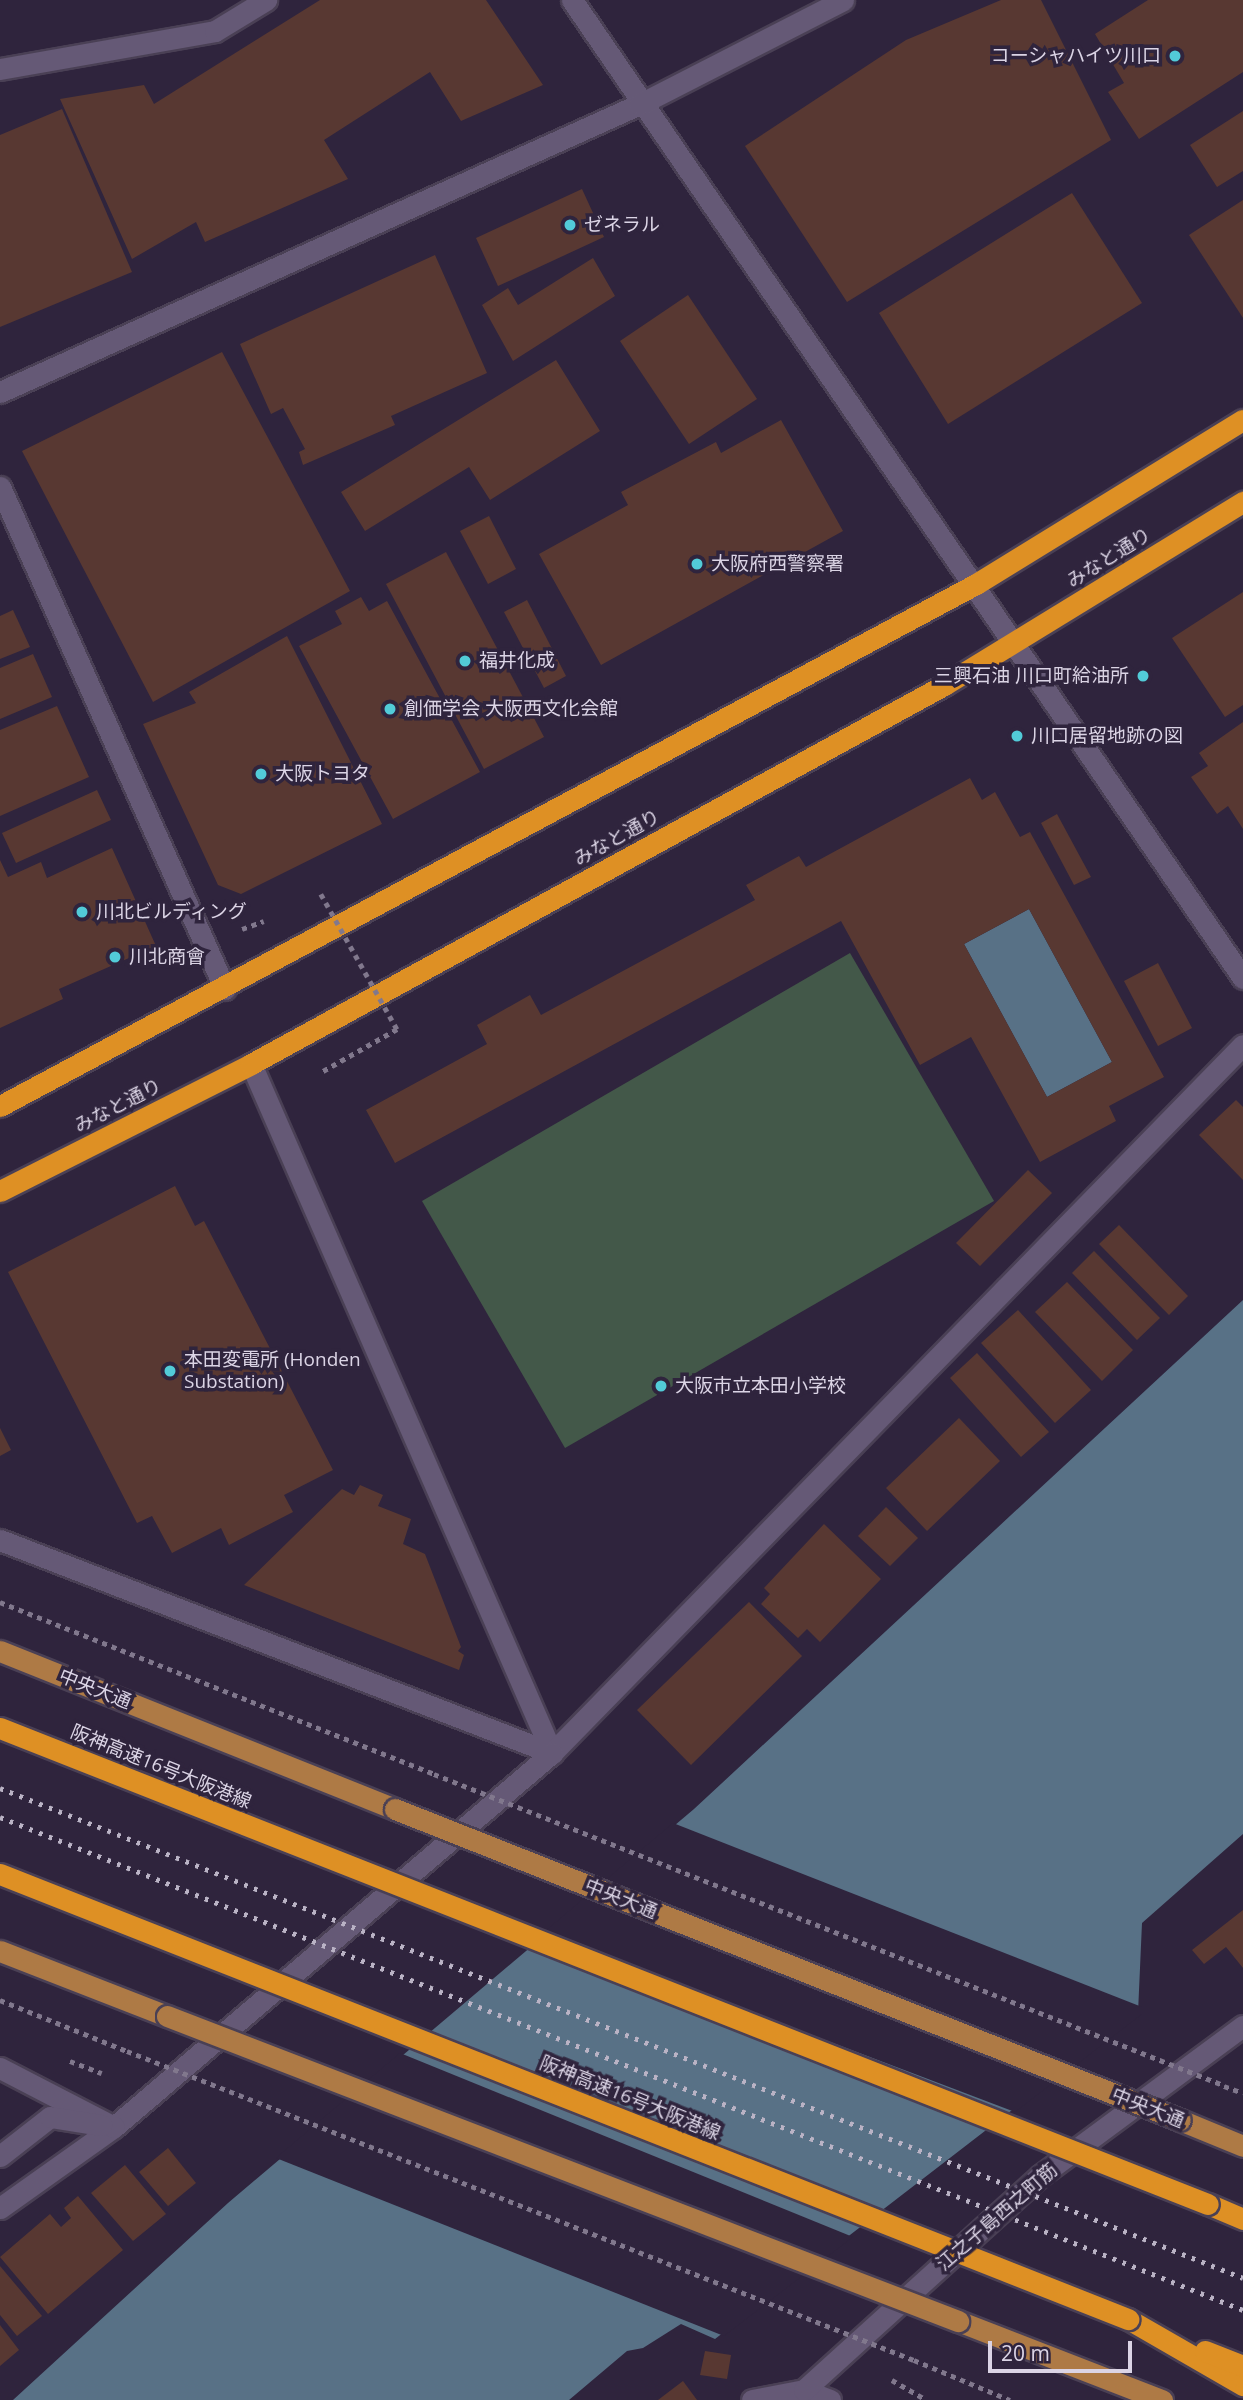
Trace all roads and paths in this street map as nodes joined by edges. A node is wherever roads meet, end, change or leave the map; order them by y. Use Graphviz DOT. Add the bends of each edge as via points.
graph roads {
  1 [pos="266,0"];
  2 [pos="572,0"];
  3 [pos="843,0"];
  4 [pos="0,69"];
  5 [pos="640,104"];
  6 [pos="0,392"];
  7 [pos="1243,420"];
  8 [pos="0,487"];
  9 [pos="1243,502"];
  10 [pos="976,584"];
  11 [pos="1014,640"];
  12 [pos="321,894"];
  13 [pos="1243,978"];
  14 [pos="225,989"];
  15 [pos="1243,1045"];
  16 [pos="251,1064"];
  17 [pos="323,1071"];
  18 [pos="0,1106"];
  19 [pos="0,1191"];
  20 [pos="0,1540"];
  21 [pos="0,1602"];
  22 [pos="0,1651"];
  23 [pos="0,1728"];
  24 [pos="552,1753"];
  25 [pos="0,1874"];
  26 [pos="0,1951"];
  27 [pos="0,2000"];
  28 [pos="1243,2026"];
  29 [pos="0,2068"];
  30 [pos="1243,2093"];
  31 [pos="114,2127"];
  32 [pos="1243,2146"];
  33 [pos="0,2156"];
  34 [pos="0,2208"];
  35 [pos="1243,2217"];
  36 [pos="1128,2319"];
  37 [pos="1243,2366"];
  38 [pos="892,2380"];
  39 [pos="1243,2385"];
  40 [pos="804,2390"];
  41 [pos="752,2400"];
  42 [pos="830,2400"];
  43 [pos="926,2400"];
  44 [pos="1010,2400"];
  45 [pos="1162,2400"];
  1 -- 4 [label="street" via="215,31"];
  2 -- 5 [label="street"];
  3 -- 5 [label="street"];
  5 -- 6 [label="street"];
  5 -- 10 [label="street"];
  7 -- 10 [label="highway"];
  8 -- 14 [label="street"];
  9 -- 11 [label="highway, みなと通り"];
  10 -- 11 [label="street"];
  10 -- 14 [label="highway"];
  11 -- 13 [label="street"];
  11 -- 16 [label="highway, みなと通り" via="944,685"];
  12 -- 17 [label="path, bridge" via="397,1029"];
  14 -- 18 [label="highway"];
  15 -- 24 [label="street"];
  16 -- 19 [label="highway, みなと通り"];
  16 -- 24 [label="street"];
  20 -- 24 [label="street"];
  21 -- 30 [label="path, bridge"];
  22 -- 32 [label="main road, 中央大通, bridge"];
  23 -- 35 [label="highway, 阪神高速16号大阪港線, bridge"];
  24 -- 31 [label="street"];
  25 -- 36 [label="highway, 阪神高速16号大阪港線, bridge"];
  26 -- 45 [label="main road, bridge"];
  27 -- 44 [label="path, bridge"];
  28 -- 40 [label="street, 江之子島西之町筋" via="1040,2176"];
  29 -- 31 [label="street"];
  31 -- 33 [label="street" via="50,2117"];
  31 -- 34 [label="street"];
  36 -- 37 [label="highway, 阪神高速16号大阪港線"];
  36 -- 39 [label="highway"];
  38 -- 43 [label="path"];
  40 -- 41 [label="street"];
  40 -- 42 [label="street"];
}
